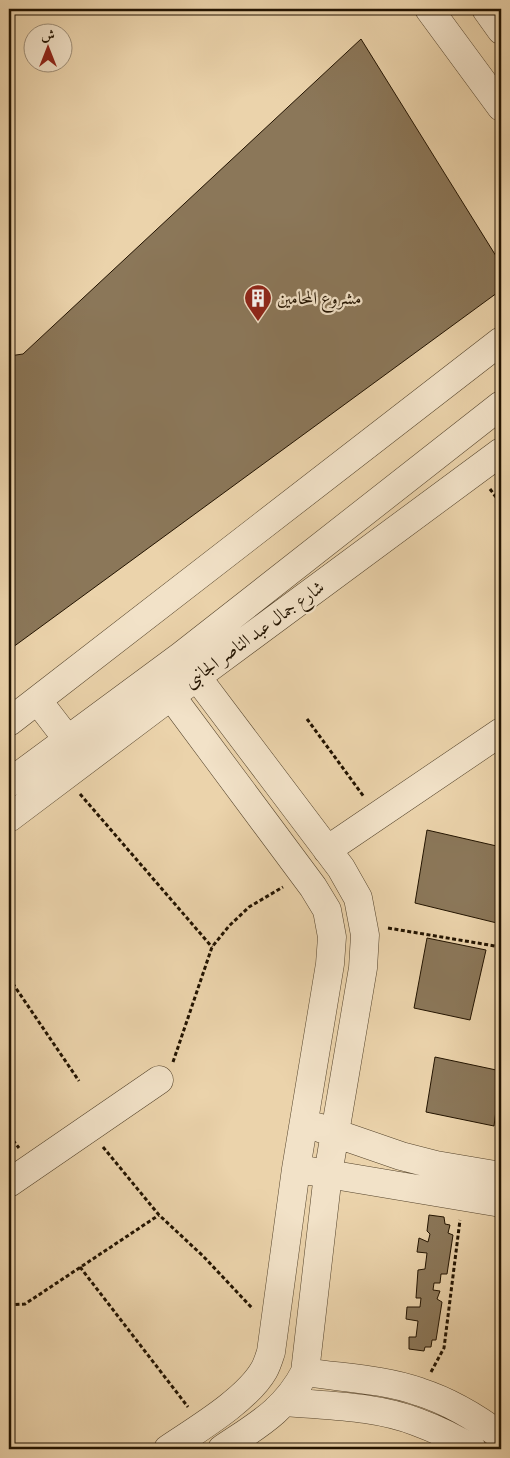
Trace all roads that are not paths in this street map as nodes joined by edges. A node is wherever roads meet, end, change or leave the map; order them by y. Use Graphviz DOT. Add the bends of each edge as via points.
graph roads {
  1 [pos="429,9"];
  2 [pos="486,9"];
  3 [pos="501,30"];
  4 [pos="501,108"];
  5 [pos="501,341"];
  6 [pos="501,405"];
  7 [pos="501,452"];
  8 [pos="189,666"];
  9 [pos="162,686"];
  10 [pos="38,701"];
  11 [pos="9,722"];
  12 [pos="501,732"];
  13 [pos="72,759"];
  14 [pos="9,783"];
  15 [pos="9,818"];
  16 [pos="327,850"];
  17 [pos="159,1080"];
  18 [pos="304,1122"];
  19 [pos="334,1134"];
  20 [pos="296,1169"];
  21 [pos="328,1174"];
  22 [pos="501,1176"];
  23 [pos="9,1183"];
  24 [pos="501,1202"];
  25 [pos="305,1372"];
  26 [pos="286,1402"];
  27 [pos="501,1436"];
  28 [pos="168,1449"];
  29 [pos="222,1449"];
  30 [pos="472,1449"];
  1 -- 4 [label="street"];
  2 -- 3 [label="street"];
  5 -- 10 [label="street"];
  6 -- 8 [label="street"];
  7 -- 8 [label="street, شارع جمال عبد الناصر الجانبى"];
  8 -- 9 [label="street, شارع جمال عبد الناصر الجانبى"];
  8 -- 16 [label="street"];
  9 -- 13 [label="street, شارع جمال عبد الناصر الجانبى"];
  9 -- 18 [label="street" via="327,910 332,937 330,964"];
  10 -- 11 [label="street"];
  10 -- 13 [label="street"];
  12 -- 16 [label="street"];
  13 -- 14 [label="street"];
  13 -- 15 [label="street, شارع جمال عبد الناصر الجانبى"];
  16 -- 19 [label="street" via="358,898 365,935 363,968"];
  17 -- 23 [label="street"];
  18 -- 19 [label="street"];
  18 -- 20 [label="street"];
  19 -- 21 [label="street"];
  19 -- 22 [label="street" via="436,1165"];
  20 -- 21 [label="street"];
  20 -- 28 [label="street" via="275,1331 264,1370 240,1397"];
  21 -- 24 [label="street"];
  21 -- 25 [label="street"];
  25 -- 26 [label="street"];
  25 -- 27 [label="street" via="420,1392 460,1410"];
  26 -- 29 [label="street"];
  26 -- 30 [label="street" via="389,1414 416,1421"];
}
